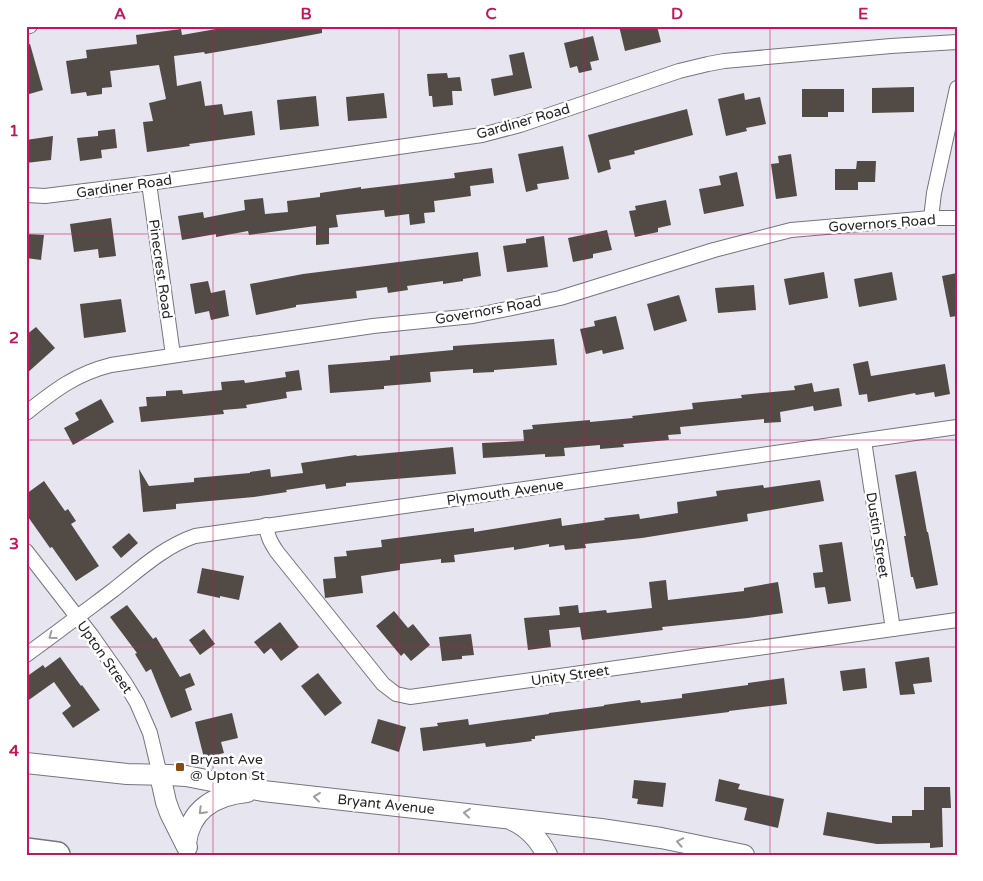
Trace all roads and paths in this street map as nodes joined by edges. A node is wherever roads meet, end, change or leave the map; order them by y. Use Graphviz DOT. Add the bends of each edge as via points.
graph roads {
  1 [pos="30,26"];
  2 [pos="26,27"];
  3 [pos="957,42"];
  4 [pos="957,88"];
  5 [pos="149,183"];
  6 [pos="26,195"];
  7 [pos="931,218"];
  8 [pos="957,218"];
  9 [pos="173,356"];
  10 [pos="26,413"];
  11 [pos="957,427"];
  12 [pos="864,441"];
  13 [pos="266,525"];
  14 [pos="26,551"];
  15 [pos="78,617"];
  16 [pos="957,620"];
  17 [pos="893,629"];
  18 [pos="26,655"];
  19 [pos="26,763"];
  20 [pos="160,774"];
  21 [pos="262,791"];
  22 [pos="503,817"];
  23 [pos="187,849"];
  24 [pos="26,851"];
  25 [pos="57,855"];
  26 [pos="547,855"];
  27 [pos="744,855"];
  1 -- 2 [label="street"];
  3 -- 5 [label="street, Gardiner Road" via="708,64 495,132"];
  4 -- 7 [label="street"];
  5 -- 6 [label="street, Gardiner Road" via="45,196"];
  5 -- 9 [label="street, Pinecrest Road"];
  7 -- 8 [label="street, Governors Road"];
  7 -- 9 [label="street, Governors Road" via="791,230 714,250 560,298 473,316 373,326"];
  9 -- 10 [label="street, Governors Road" via="98,368 64,385"];
  11 -- 12 [label="street, Plymouth Avenue"];
  12 -- 13 [label="street, Plymouth Avenue"];
  12 -- 17 [label="street, Dustin Street"];
  13 -- 15 [label="street, Plymouth Avenue" via="183,540 159,554"];
  13 -- 17 [label="street, Unity Street" via="269,540 277,552 383,684 396,694 410,698"];
  14 -- 15 [label="street, Upton Street"];
  15 -- 18 [label="street, Plymouth Avenue, one-way"];
  15 -- 20 [label="street, Upton Street" via="126,683 137,704 150,733"];
  16 -- 17 [label="street, Unity Street"];
  19 -- 20 [label="main road, Bryant Avenue" via="127,774"];
  20 -- 21 [label="main road, Bryant Avenue"];
  20 -- 23 [label="main road" via="166,802"];
  22 -- 21 [label="main road, Bryant Avenue, one-way"];
  21 -- 23 [label="main road, one-way" via="234,793 213,801 192,821 188,829"];
  22 -- 26 [label="main road" via="526,828"];
  27 -- 22 [label="main road, Bryant Avenue, one-way" via="631,833"];
  24 -- 25 [label="highway"];
}
